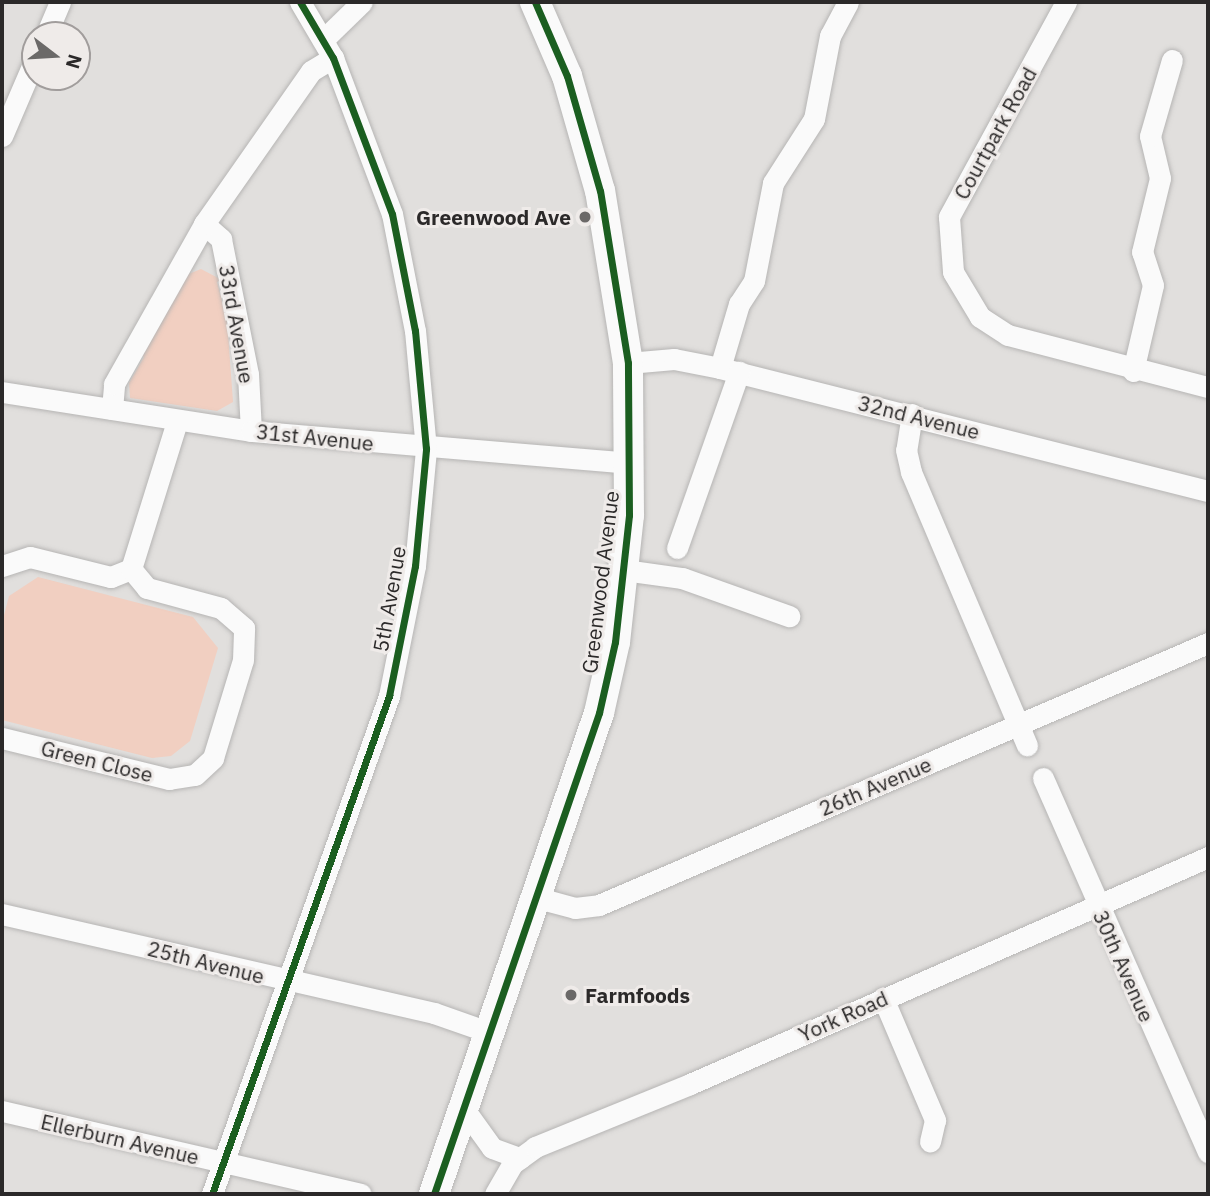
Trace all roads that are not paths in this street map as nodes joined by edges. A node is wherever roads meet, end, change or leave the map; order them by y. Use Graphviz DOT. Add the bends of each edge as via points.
graph roads {
  1 [pos="60,2"];
  2 [pos="300,2"];
  3 [pos="362,2"];
  4 [pos="535,2"];
  5 [pos="848,2"];
  6 [pos="1066,2"];
  7 [pos="52,21"];
  8 [pos="328,49"];
  9 [pos="1172,60"];
  10 [pos="21,91"];
  11 [pos="2,136"];
  12 [pos="204,224"];
  13 [pos="628,363"];
  14 [pos="730,370"];
  15 [pos="1133,371"];
  16 [pos="1208,387"];
  17 [pos="2,392"];
  18 [pos="112,410"];
  19 [pos="912,414"];
  20 [pos="177,421"];
  21 [pos="251,430"];
  22 [pos="426,449"];
  23 [pos="631,464"];
  24 [pos="1208,491"];
  25 [pos="675,536"];
  26 [pos="2,566"];
  27 [pos="131,569"];
  28 [pos="624,570"];
  29 [pos="789,616"];
  30 [pos="1208,643"];
  31 [pos="1019,724"];
  32 [pos="2,738"];
  33 [pos="1027,745"];
  34 [pos="1044,778"];
  35 [pos="1208,857"];
  36 [pos="538,898"];
  37 [pos="1096,903"];
  38 [pos="2,914"];
  39 [pos="290,983"];
  40 [pos="883,998"];
  41 [pos="491,1033"];
  42 [pos="464,1109"];
  43 [pos="2,1111"];
  44 [pos="930,1141"];
  45 [pos="1208,1152"];
  46 [pos="520,1158"];
  47 [pos="223,1162"];
  48 [pos="212,1194"];
  49 [pos="361,1194"];
  50 [pos="434,1194"];
  51 [pos="495,1194"];
  1 -- 7 [label="street"];
  2 -- 8 [label="street, 5th Avenue"];
  3 -- 8 [label="street, 33rd Avenue"];
  4 -- 13 [label="street, Greenwood Avenue" via="567,76 600,191"];
  5 -- 14 [label="street" via="830,36 814,119 773,183 754,281 739,304"];
  6 -- 15 [label="street, Courtpark Road" via="949,217 953,271 980,317 1008,335"];
  8 -- 12 [label="street, 33rd Avenue"];
  8 -- 22 [label="street, 5th Avenue" via="391,214 415,331"];
  9 -- 15 [label="street" via="1150,136 1160,178 1142,251 1153,285"];
  10 -- 11 [label="street"];
  12 -- 18 [label="street, 33rd Avenue" via="114,384"];
  12 -- 21 [label="street, 33rd Avenue" via="221,239 248,374"];
  13 -- 14 [label="street, 32nd Avenue" via="674,359"];
  13 -- 23 [label="street, Greenwood Avenue"];
  14 -- 19 [label="street, 32nd Avenue"];
  14 -- 25 [label="street"];
  15 -- 16 [label="street, Courtpark Road"];
  17 -- 18 [label="street, 31st Avenue"];
  18 -- 20 [label="street, 31st Avenue"];
  19 -- 24 [label="street, 32nd Avenue"];
  19 -- 31 [label="street" via="906,450 911,472"];
  20 -- 21 [label="street, 31st Avenue"];
  20 -- 27 [label="street"];
  21 -- 22 [label="street, 31st Avenue"];
  22 -- 23 [label="street, 31st Avenue"];
  22 -- 39 [label="street, 5th Avenue" via="415,566 388,696"];
  23 -- 28 [label="street, Greenwood Avenue"];
  26 -- 27 [label="street" via="30,557 111,577"];
  27 -- 32 [label="street, Green Close" via="147,588 221,608 244,628 243,660 213,758 195,775 169,779"];
  28 -- 29 [label="street" via="682,578"];
  28 -- 36 [label="street, Greenwood Avenue" via="615,642 599,713"];
  30 -- 31 [label="street, 26th Avenue"];
  31 -- 33 [label="street"];
  31 -- 36 [label="street, 26th Avenue" via="599,905 575,908"];
  34 -- 37 [label="street, 30th Avenue"];
  35 -- 37 [label="street, York Road"];
  36 -- 41 [label="street, Greenwood Avenue"];
  37 -- 40 [label="street, York Road"];
  37 -- 45 [label="street, 30th Avenue"];
  38 -- 39 [label="street, 25th Avenue"];
  39 -- 41 [label="street, 25th Avenue" via="434,1013"];
  39 -- 47 [label="street, 5th Avenue"];
  40 -- 44 [label="street" via="935,1119"];
  40 -- 46 [label="street, York Road" via="535,1147"];
  41 -- 42 [label="street, Greenwood Avenue"];
  42 -- 46 [label="street" via="492,1147"];
  42 -- 50 [label="street, Greenwood Avenue"];
  43 -- 47 [label="street, Ellerburn Avenue"];
  46 -- 51 [label="street, York Road"];
  47 -- 48 [label="street, 5th Avenue"];
  47 -- 49 [label="street, Ellerburn Avenue"];
}
